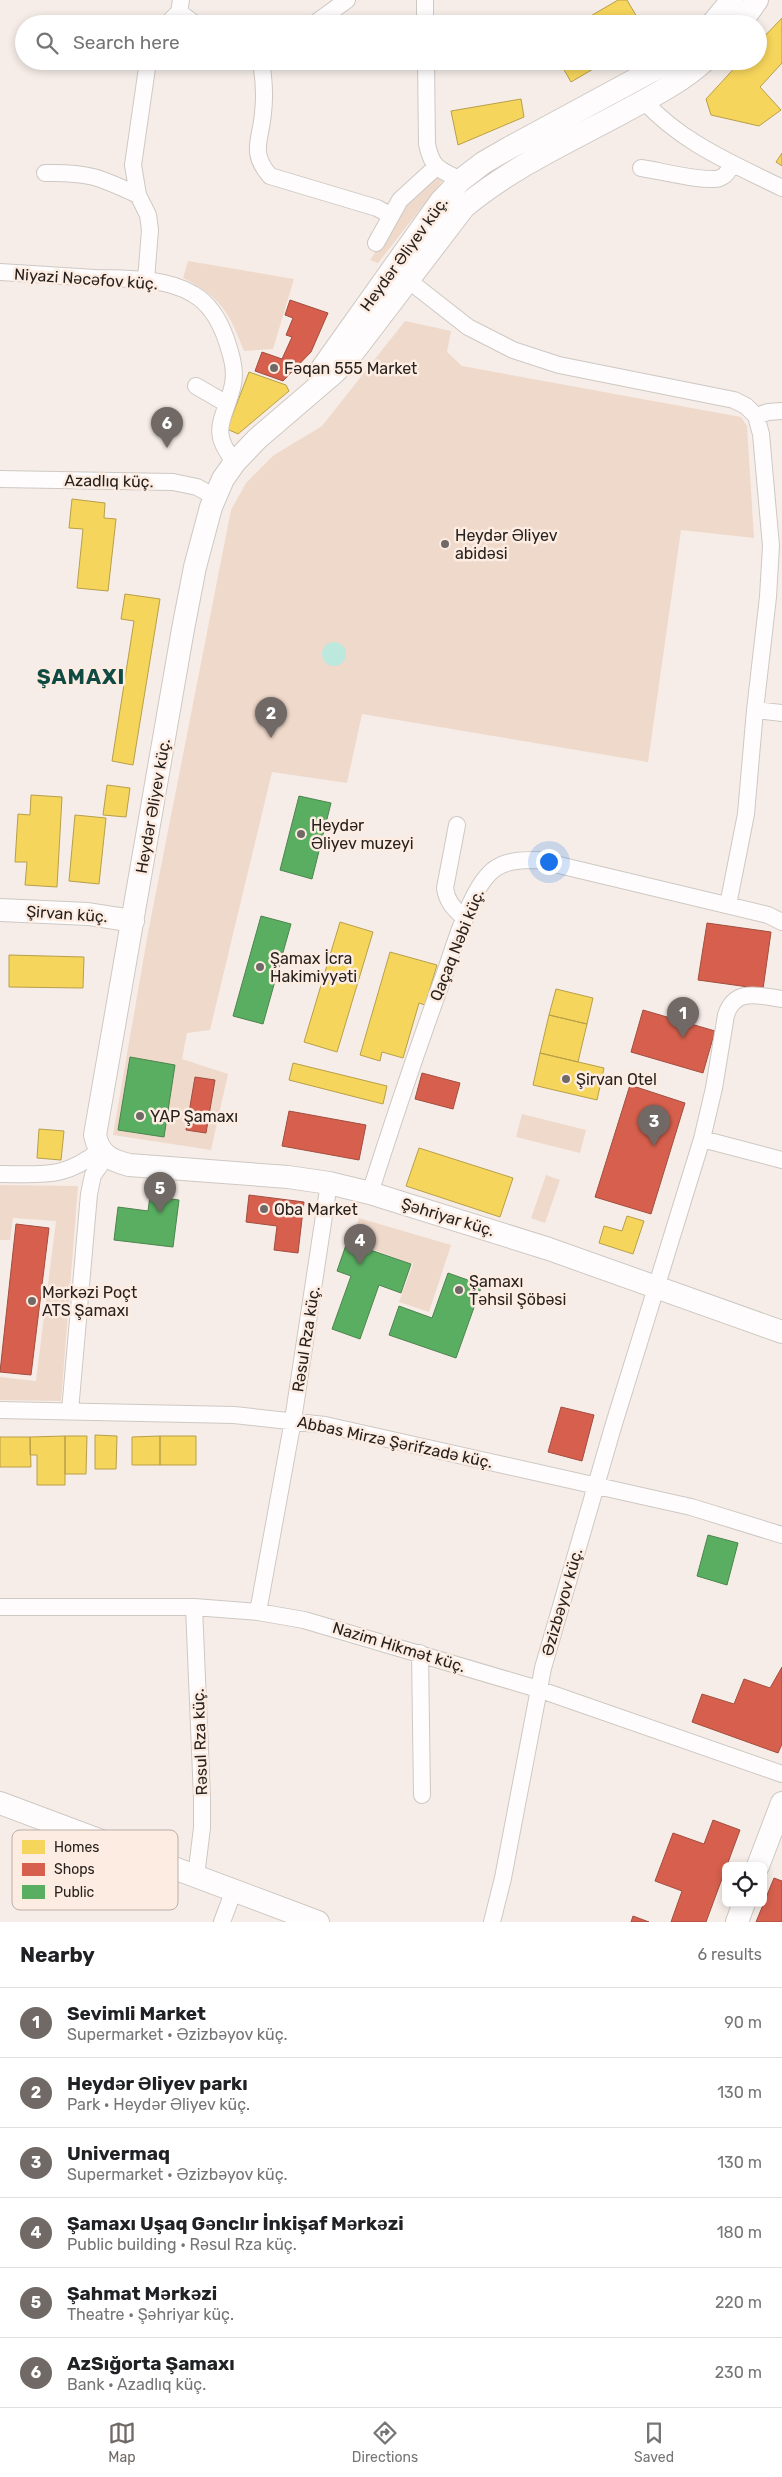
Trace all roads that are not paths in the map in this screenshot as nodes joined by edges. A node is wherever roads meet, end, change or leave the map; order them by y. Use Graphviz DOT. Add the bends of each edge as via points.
graph roads {
  1 [pos="347,0"];
  2 [pos="424,0"];
  3 [pos="732,0"];
  4 [pos="756,0"];
  5 [pos="326,15"];
  6 [pos="425,15"];
  7 [pos="720,15"];
  8 [pos="746,15"];
  9 [pos="147,70"];
  10 [pos="262,70"];
  11 [pos="426,70"];
  12 [pos="653,70"];
  13 [pos="690,70"];
  14 [pos="644,101"];
  15 [pos="732,164"];
  16 [pos="435,168"];
  17 [pos="641,168"];
  18 [pos="45,173"];
  19 [pos="461,180"];
  20 [pos="782,188"];
  21 [pos="138,195"];
  22 [pos="390,215"];
  23 [pos="376,242"];
  24 [pos="0,272"];
  25 [pos="146,280"];
  26 [pos="408,280"];
  27 [pos="196,386"];
  28 [pos="227,404"];
  29 [pos="297,405"];
  30 [pos="782,411"];
  31 [pos="756,416"];
  32 [pos="235,462"];
  33 [pos="0,479"];
  34 [pos="215,497"];
  35 [pos="776,547"];
  36 [pos="775,599"];
  37 [pos="755,710"];
  38 [pos="782,713"];
  39 [pos="457,826"];
  40 [pos="728,905"];
  41 [pos="0,910"];
  42 [pos="465,919"];
  43 [pos="133,920"];
  44 [pos="782,922"];
  45 [pos="782,999"];
  46 [pos="702,1139"];
  47 [pos="103,1154"];
  48 [pos="782,1160"];
  49 [pos="0,1174"];
  50 [pos="329,1183"];
  51 [pos="370,1193"];
  52 [pos="657,1288"];
  53 [pos="782,1332"];
  54 [pos="0,1410"];
  55 [pos="70,1411"];
  56 [pos="293,1420"];
  57 [pos="596,1486"];
  58 [pos="782,1535"];
  59 [pos="0,1607"];
  60 [pos="194,1607"];
  61 [pos="258,1612"];
  62 [pos="420,1653"];
  63 [pos="538,1689"];
  64 [pos="782,1774"];
  65 [pos="422,1795"];
  66 [pos="0,1802"];
  67 [pos="782,1803"];
  68 [pos="74,1830"];
  69 [pos="760,1862"];
  70 [pos="178,1869"];
  71 [pos="196,1876"];
  72 [pos="234,1890"];
  73 [pos="743,1907"];
  74 [pos="222,1922"];
  75 [pos="318,1922"];
  76 [pos="492,1922"];
  77 [pos="737,1922"];
  1 -- 5 [label="street"];
  2 -- 6 [label="street"];
  3 -- 7 [label="street"];
  4 -- 8 [label="street"];
  9 -- 21 [label="street" via="133,165"];
  10 -- 22 [label="street" via="263,114 257,149 260,165 270,176"];
  11 -- 16 [label="street" via="427,144"];
  12 -- 19 [label="street, Heydər Əliyev küç." via="509,148"];
  13 -- 14 [label="street"];
  14 -- 15 [label="street" via="668,126"];
  14 -- 26 [label="street" via="482,192 464,207"];
  15 -- 17 [label="street" via="727,174 718,179"];
  15 -- 20 [label="street"];
  16 -- 19 [label="street"];
  16 -- 22 [label="street" via="413,186"];
  18 -- 21 [label="street" via="77,172 97,176"];
  19 -- 29 [label="street, Heydər Əliyev küç." via="421,227"];
  21 -- 25 [label="street" via="149,222"];
  22 -- 23 [label="street"];
  24 -- 25 [label="street, Niyazi Nəcəfov küç."];
  25 -- 28 [label="street, Niyazi Nəcəfov küç." via="192,293 214,315 233,364 233,383"];
  26 -- 29 [label="street" via="351,355"];
  26 -- 31 [label="street" via="468,326 513,350 559,365 734,400"];
  27 -- 28 [label="street"];
  28 -- 32 [label="street, Niyazi Nəcəfov küç." via="221,423 221,445"];
  29 -- 32 [label="street, Heydər Əliyev küç."];
  30 -- 31 [label="street"];
  31 -- 35 [label="street"];
  32 -- 34 [label="street, Heydər Əliyev küç."];
  33 -- 34 [label="street, Azadlıq küç." via="173,482 197,487"];
  34 -- 43 [label="street, Heydər Əliyev küç." via="182,629"];
  35 -- 36 [label="street"];
  36 -- 37 [label="street"];
  37 -- 38 [label="street"];
  37 -- 40 [label="street" via="746,814"];
  39 -- 42 [label="street" via="445,888 450,904"];
  40 -- 42 [label="street, Qaçaq Nəbi küç." via="538,860 522,860 493,870 480,884"];
  40 -- 44 [label="street, Qaçaq Nəbi küç."];
  41 -- 43 [label="street, Şirvan küç." via="88,914"];
  42 -- 51 [label="street, Qaçaq Nəbi küç." via="404,1083"];
  43 -- 47 [label="street, Heydər Əliyev küç." via="95,1135"];
  45 -- 46 [label="street, Əzizbəyov küç." via="749,995 738,997 729,1006"];
  46 -- 48 [label="street"];
  46 -- 52 [label="street, Əzizbəyov küç."];
  47 -- 49 [label="street" via="68,1170 50,1174"];
  47 -- 50 [label="street, Şəhriyar küç." via="129,1165"];
  47 -- 55 [label="street" via="93,1175 89,1194"];
  50 -- 51 [label="street, Şəhriyar küç."];
  50 -- 56 [label="street, Rəsul Rza küç."];
  51 -- 52 [label="street, Şəhriyar küç." via="531,1243"];
  52 -- 53 [label="street, Şəhriyar küç."];
  52 -- 57 [label="street, Əzizbəyov küç."];
  54 -- 55 [label="street, Abbas Mirzə Şərifzadə küç."];
  55 -- 56 [label="street, Abbas Mirzə Şərifzadə küç." via="234,1415"];
  56 -- 57 [label="street, Abbas Mirzə Şərifzadə küç."];
  56 -- 61 [label="street, Rəsul Rza küç."];
  57 -- 58 [label="street, Abbas Mirzə Şərifzadə küç." via="729,1517"];
  57 -- 63 [label="street, Əzizbəyov küç." via="555,1620"];
  59 -- 60 [label="street, Nazim Hikmət küç."];
  60 -- 61 [label="street, Nazim Hikmət küç."];
  60 -- 71 [label="street, Rəsul Rza küç." via="202,1798"];
  61 -- 62 [label="street, Nazim Hikmət küç." via="304,1620"];
  62 -- 63 [label="street, Nazim Hikmət küç."];
  62 -- 65 [label="street"];
  63 -- 64 [label="street, Nazim Hikmət küç."];
  63 -- 76 [label="street, Əzizbəyov küç."];
  66 -- 68 [label="street"];
  67 -- 69 [label="street"];
  70 -- 71 [label="street"];
  71 -- 72 [label="street"];
  72 -- 74 [label="street"];
  72 -- 75 [label="street"];
  73 -- 77 [label="street"];
}
